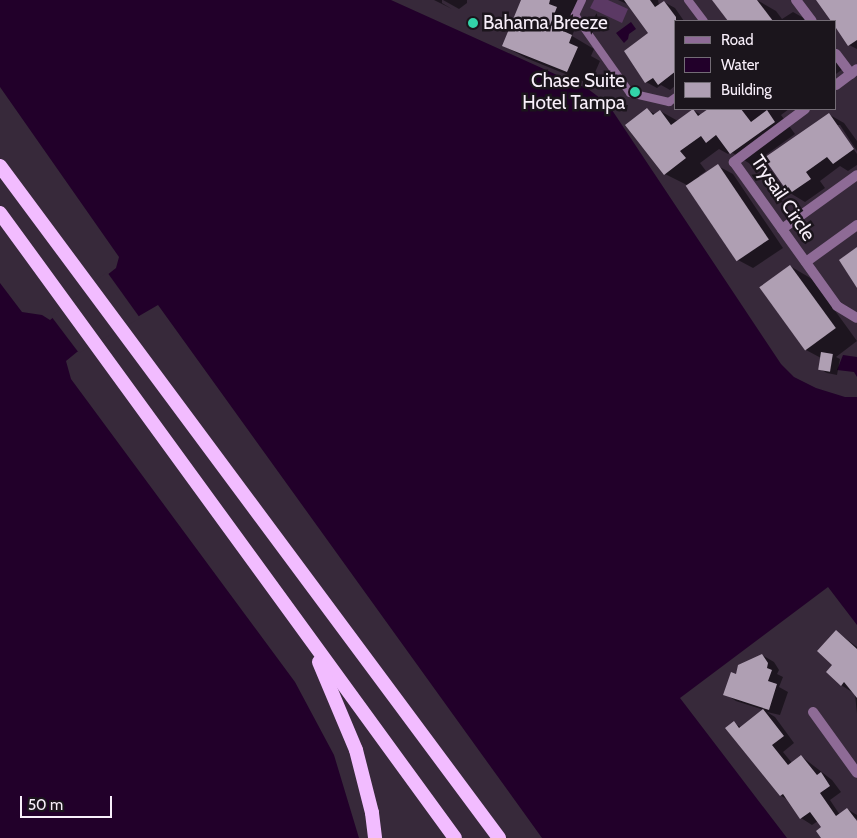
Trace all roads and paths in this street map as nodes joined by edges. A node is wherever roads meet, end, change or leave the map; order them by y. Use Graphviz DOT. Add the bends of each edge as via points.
graph roads {
  1 [pos="582,0"];
  2 [pos="688,0"];
  3 [pos="796,0"];
  4 [pos="703,20"];
  5 [pos="811,20"];
  6 [pos="837,55"];
  7 [pos="854,72"];
  8 [pos="837,85"];
  9 [pos="674,98"];
  10 [pos="804,110"];
  11 [pos="0,166"];
  12 [pos="857,175"];
  13 [pos="0,213"];
  14 [pos="857,224"];
  15 [pos="782,229"];
  16 [pos="806,262"];
  17 [pos="857,318"];
  18 [pos="310,641"];
  19 [pos="813,712"];
  20 [pos="857,773"];
  21 [pos="375,838"];
  22 [pos="455,838"];
  23 [pos="499,838"];
  1 -- 9 [label="lane" via="575,15 630,93 669,102"];
  2 -- 4 [label="lane"];
  3 -- 5 [label="street"];
  6 -- 7 [label="street"];
  7 -- 8 [label="street"];
  10 -- 15 [label="street, Trysail Circle" via="734,162"];
  11 -- 23 [label="highway"];
  12 -- 15 [label="street"];
  13 -- 18 [label="highway"];
  14 -- 16 [label="street"];
  15 -- 16 [label="street, Trysail Circle"];
  16 -- 17 [label="street, Trysail Circle" via="838,306"];
  18 -- 21 [label="highway" via="356,750"];
  18 -- 22 [label="highway"];
  19 -- 20 [label="street"];
}
